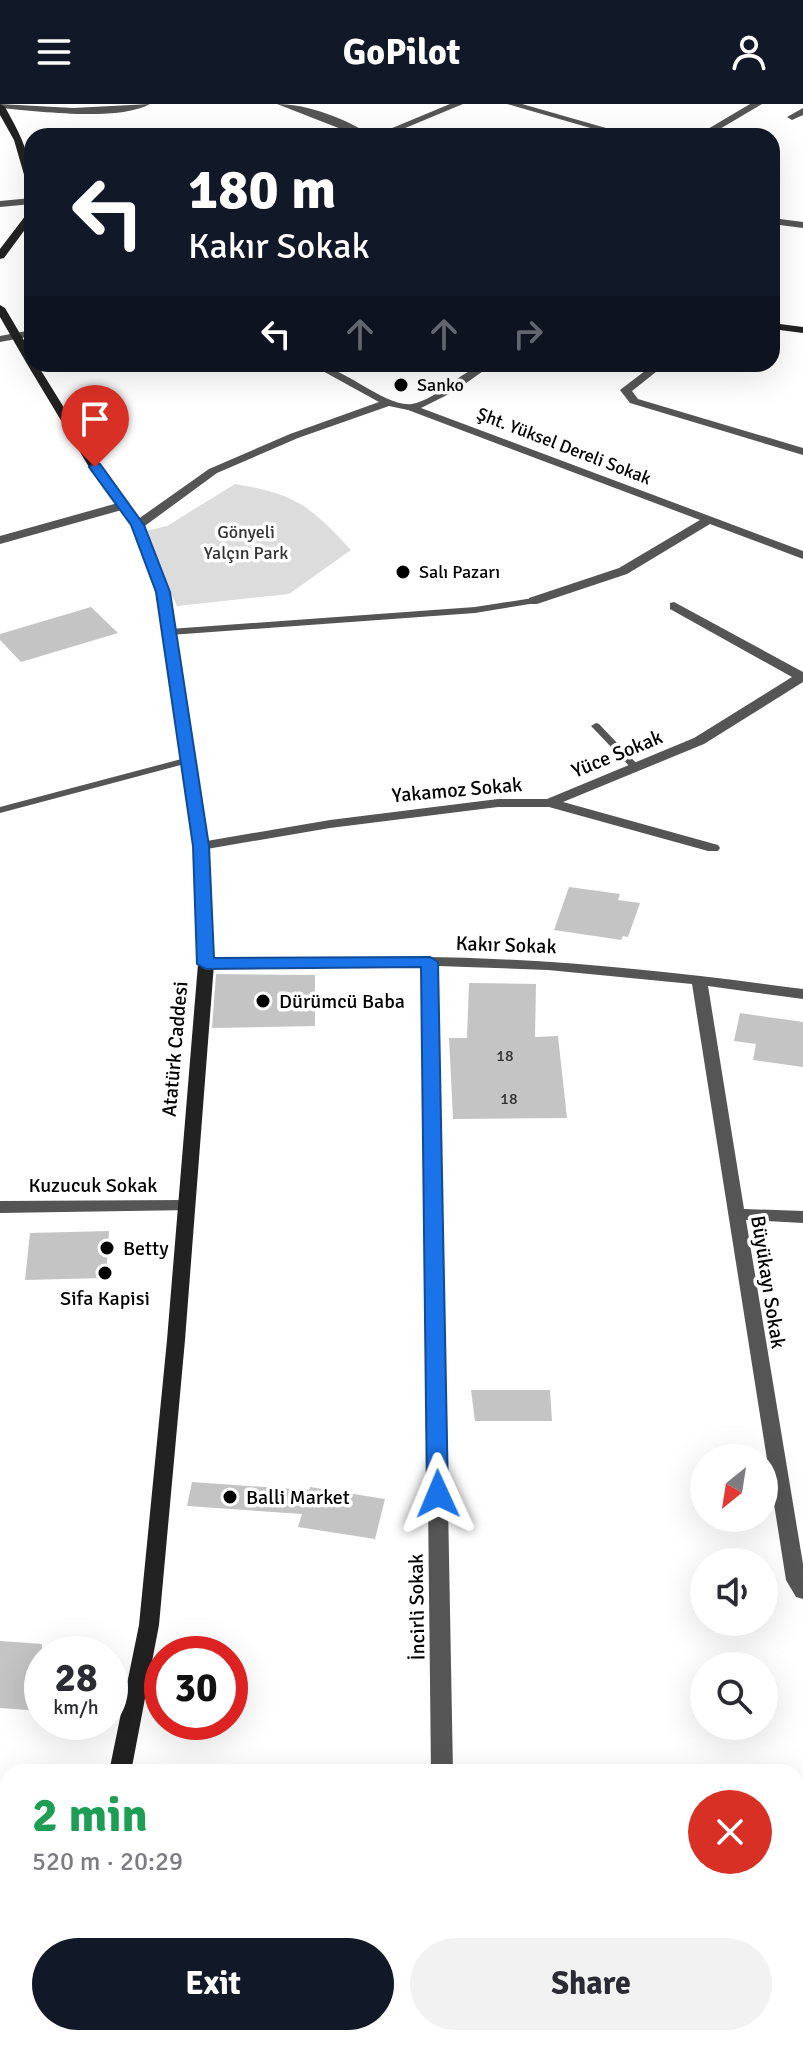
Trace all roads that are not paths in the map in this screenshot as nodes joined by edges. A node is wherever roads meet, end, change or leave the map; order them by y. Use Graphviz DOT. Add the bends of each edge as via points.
graph roads {
  1 [pos="145,104"];
  2 [pos="282,104"];
  3 [pos="458,104"];
  4 [pos="512,104"];
  5 [pos="757,104"];
  6 [pos="0,106"];
  7 [pos="803,111"];
  8 [pos="792,117"];
  9 [pos="349,128"];
  10 [pos="398,128"];
  11 [pos="601,128"];
  12 [pos="715,128"];
  13 [pos="24,157"];
  14 [pos="24,202"];
  15 [pos="0,204"];
  16 [pos="780,222"];
  17 [pos="24,223"];
  18 [pos="803,225"];
  19 [pos="0,256"];
  20 [pos="0,308"];
  21 [pos="780,327"];
  22 [pos="803,330"];
  23 [pos="24,335"];
  24 [pos="17,336"];
  25 [pos="0,339"];
  26 [pos="24,349"];
  27 [pos="37,372"];
  28 [pos="330,372"];
  29 [pos="476,372"];
  30 [pos="650,372"];
  31 [pos="388,402"];
  32 [pos="412,408"];
  33 [pos="803,452"];
  34 [pos="125,505"];
  35 [pos="709,520"];
  36 [pos="138,525"];
  37 [pos="0,540"];
  38 [pos="803,555"];
  39 [pos="533,601"];
  40 [pos="674,606"];
  41 [pos="170,632"];
  42 [pos="802,676"];
  43 [pos="596,726"];
  44 [pos="189,760"];
  45 [pos="636,768"];
  46 [pos="549,803"];
  47 [pos="0,810"];
  48 [pos="201,846"];
  49 [pos="713,848"];
  50 [pos="430,962"];
  51 [pos="206,964"];
  52 [pos="699,979"];
  53 [pos="803,994"];
  54 [pos="186,1206"];
  55 [pos="0,1207"];
  56 [pos="735,1214"];
  57 [pos="803,1217"];
  58 [pos="796,1538"];
  59 [pos="803,1591"];
  60 [pos="122,1764"];
  61 [pos="442,1764"];
  1 -- 6 [label="street" via="79,112"];
  2 -- 9 [label="street"];
  3 -- 10 [label="street"];
  4 -- 11 [label="street"];
  5 -- 12 [label="street"];
  6 -- 13 [label="main road"];
  7 -- 8 [label="street"];
  14 -- 15 [label="street"];
  16 -- 18 [label="street"];
  17 -- 19 [label="main road"];
  20 -- 24 [label="main road, Atatürk Caddesi"];
  21 -- 22 [label="main road"];
  23 -- 24 [label="street"];
  24 -- 25 [label="street"];
  24 -- 26 [label="main road, Atatürk Caddesi"];
  27 -- 34 [label="main road, Atatürk Caddesi" via="95,467"];
  28 -- 31 [label="street, Şht. Yüksel Dereli Sokak"];
  29 -- 32 [label="street"];
  30 -- 33 [label="street" via="626,390 634,401"];
  31 -- 32 [label="street, Şht. Yüksel Dereli Sokak"];
  31 -- 36 [label="street" via="213,471"];
  32 -- 35 [label="street, Şht. Yüksel Dereli Sokak"];
  34 -- 36 [label="main road, Atatürk Caddesi"];
  34 -- 37 [label="street"];
  35 -- 38 [label="street, Şht. Yüksel Dereli Sokak"];
  35 -- 39 [label="street" via="623,571"];
  36 -- 41 [label="main road, Atatürk Caddesi" via="163,592"];
  39 -- 41 [label="lane" via="475,610"];
  40 -- 42 [label="street"];
  41 -- 44 [label="main road, Atatürk Caddesi"];
  42 -- 45 [label="street, Yüce Sokak" via="699,741"];
  43 -- 45 [label="lane"];
  44 -- 47 [label="lane"];
  44 -- 48 [label="main road, Atatürk Caddesi"];
  45 -- 46 [label="street, Yüce Sokak"];
  46 -- 48 [label="street, Yakamoz Sokak" via="498,803"];
  46 -- 49 [label="street, Yakamoz Sokak"];
  48 -- 51 [label="main road, Atatürk Caddesi"];
  50 -- 51 [label="street, Kakır Sokak"];
  50 -- 52 [label="street, Kakır Sokak" via="548,965"];
  50 -- 61 [label="street, İncirli Sokak"];
  51 -- 54 [label="main road, Atatürk Caddesi"];
  52 -- 53 [label="street, Kakır Sokak"];
  52 -- 56 [label="street, Büyükayı Sokak"];
  54 -- 55 [label="street, Kuzucuk Sokak"];
  54 -- 60 [label="main road, Atatürk Caddesi" via="149,1625"];
  56 -- 57 [label="street"];
  56 -- 58 [label="street, Büyükayı Sokak"];
  58 -- 59 [label="street, Büyükayı Sokak" via="796,1580"];
}
